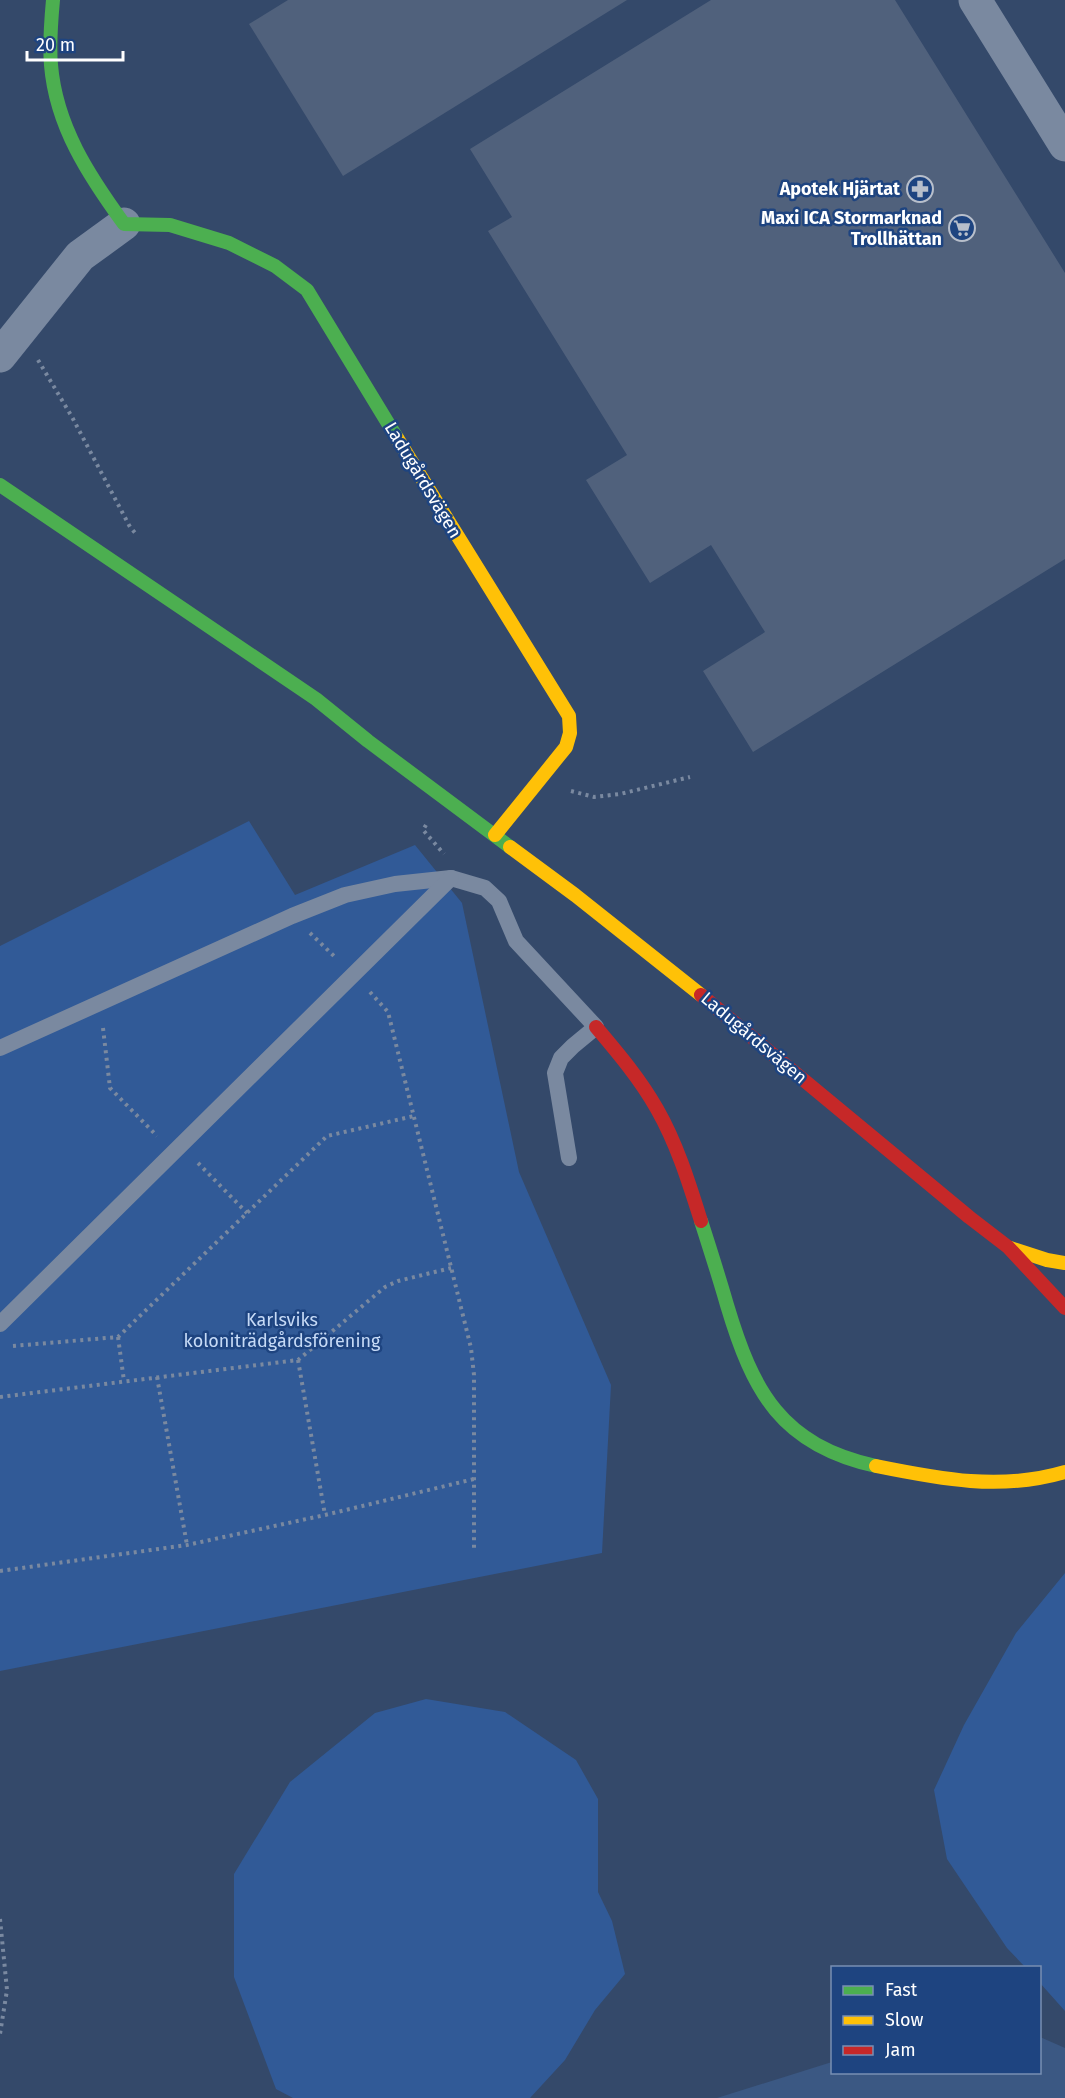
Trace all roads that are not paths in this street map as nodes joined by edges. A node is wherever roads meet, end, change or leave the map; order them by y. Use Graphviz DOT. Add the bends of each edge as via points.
graph roads {
  1 [pos="53,0"];
  2 [pos="975,0"];
  3 [pos="1065,145"];
  4 [pos="124,224"];
  5 [pos="8,346"];
  6 [pos="0,485"];
  7 [pos="495,835"];
  8 [pos="451,878"];
  9 [pos="596,1027"];
  10 [pos="0,1048"];
  11 [pos="569,1158"];
  12 [pos="1008,1247"];
  13 [pos="1065,1263"];
  14 [pos="1065,1308"];
  15 [pos="0,1324"];
  16 [pos="1065,1472"];
  1 -- 4 [label="street" via="50,62 56,104 71,145"];
  2 -- 3 [label="street"];
  4 -- 5 [label="street" via="80,256"];
  4 -- 7 [label="street, Ladugårdsvägen" via="170,225 229,243 275,266 307,290 569,716 566,747"];
  6 -- 7 [label="street, Ladugårdsvägen" via="316,699"];
  7 -- 12 [label="street, Ladugårdsvägen" via="691,986"];
  8 -- 9 [label="lane" via="485,888 499,902 516,940"];
  8 -- 10 [label="lane" via="345,895"];
  8 -- 15 [label="lane"];
  9 -- 11 [label="lane" via="561,1058 555,1073"];
  9 -- 16 [label="street" via="626,1060 671,1136 750,1372 770,1404 819,1446 890,1468 981,1484 1022,1482"];
  12 -- 13 [label="street, Ladugårdsvägen"];
  12 -- 14 [label="street, Ladugårdsvägen"];
}
